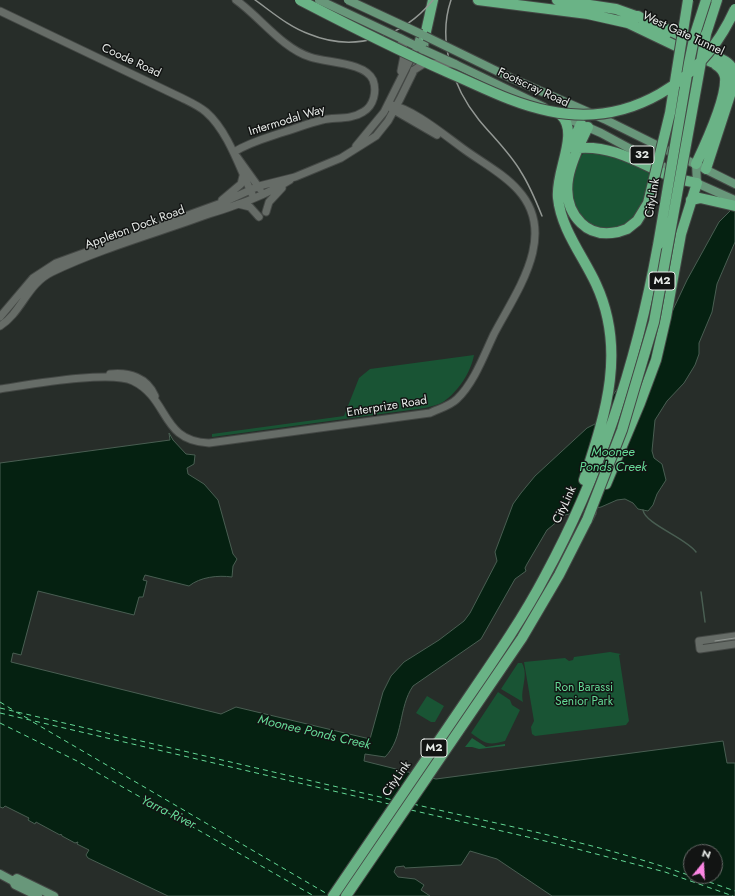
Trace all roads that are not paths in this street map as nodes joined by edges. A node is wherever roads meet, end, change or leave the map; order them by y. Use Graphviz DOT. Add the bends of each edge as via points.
graph roads {
  1 [pos="236,0"];
  2 [pos="300,0"];
  3 [pos="320,0"];
  4 [pos="348,0"];
  5 [pos="434,0"];
  6 [pos="478,0"];
  7 [pos="557,0"];
  8 [pos="688,0"];
  9 [pos="706,0"];
  10 [pos="717,0"];
  11 [pos="735,9"];
  12 [pos="0,12"];
  13 [pos="423,35"];
  14 [pos="400,38"];
  15 [pos="420,48"];
  16 [pos="713,57"];
  17 [pos="735,60"];
  18 [pos="455,64"];
  19 [pos="414,70"];
  20 [pos="735,72"];
  21 [pos="399,80"];
  22 [pos="388,104"];
  23 [pos="396,108"];
  24 [pos="590,112"];
  25 [pos="561,115"];
  26 [pos="584,125"];
  27 [pos="578,148"];
  28 [pos="352,151"];
  29 [pos="234,153"];
  30 [pos="241,161"];
  31 [pos="696,164"];
  32 [pos="562,165"];
  33 [pos="706,169"];
  34 [pos="243,175"];
  35 [pos="294,177"];
  36 [pos="274,182"];
  37 [pos="697,183"];
  38 [pos="735,184"];
  39 [pos="259,186"];
  40 [pos="562,188"];
  41 [pos="250,190"];
  42 [pos="263,195"];
  43 [pos="254,198"];
  44 [pos="690,200"];
  45 [pos="732,202"];
  46 [pos="238,204"];
  47 [pos="214,206"];
  48 [pos="266,212"];
  49 [pos="259,217"];
  50 [pos="0,317"];
  51 [pos="0,326"];
  52 [pos="0,389"];
  53 [pos="587,520"];
  54 [pos="566,534"];
  55 [pos="735,636"];
  56 [pos="735,644"];
  57 [pos="0,874"];
  58 [pos="13,881"];
  59 [pos="38,896"];
  60 [pos="54,896"];
  61 [pos="333,896"];
  62 [pos="346,896"];
  1 -- 29 [label="street, Intermodal Way" via="297,51 318,60 355,66 366,71 373,79 375,92 365,112 306,125 253,142"];
  2 -- 11 [label="highway, bridge" via="416,58 504,97 549,111 576,114 611,112 657,97 685,77 708,55"];
  3 -- 14 [label="main road, Footscray Road / 32, bridge"];
  4 -- 13 [label="main road, Footscray Road / 32, bridge"];
  5 -- 13 [label="highway"];
  6 -- 16 [label="highway, West Gate Tunnel, bridge" via="588,14 628,23"];
  7 -- 16 [label="highway, West Gate Tunnel, bridge" via="604,7 638,16"];
  8 -- 40 [label="highway, bridge" via="666,134 648,203 642,216 622,231 607,234 594,231 584,226 573,213"];
  9 -- 54 [label="highway, CityLink / M2, bridge" via="689,63 639,337 592,477"];
  10 -- 53 [label="highway, CityLink / M2, bridge" via="706,34 654,322 622,430"];
  12 -- 29 [label="street, Coode Road" via="198,106 213,120"];
  13 -- 15 [label="main road, Appleton Dock Road"];
  13 -- 24 [label="main road, Footscray Road / 32, bridge"];
  14 -- 15 [label="main road, Footscray Road / 32"];
  14 -- 21 [label="street" via="405,51"];
  15 -- 18 [label="main road, Footscray Road / 32, bridge"];
  15 -- 19 [label="street, Appleton Dock Road, bridge"];
  15 -- 21 [label="street, Appleton Dock Road"];
  16 -- 17 [label="highway, West Gate Tunnel"];
  16 -- 20 [label="highway, West Gate Tunnel"];
  16 -- 31 [label="highway" via="723,71 724,87"];
  18 -- 19 [label="street, bridge" via="425,62"];
  18 -- 25 [label="main road, Footscray Road / 32, bridge"];
  19 -- 23 [label="street, Appleton Dock Road"];
  20 -- 33 [label="highway" via="729,100"];
  21 -- 22 [label="street, Appleton Dock Road"];
  22 -- 23 [label="street, Enterprize Road"];
  22 -- 28 [label="street, Appleton Dock Road"];
  23 -- 28 [label="street, Appleton Dock Road" via="376,136"];
  23 -- 52 [label="street, Enterprize Road" via="465,150 513,184 526,201 533,217 536,237 529,267 463,392 456,400 430,413 209,443 187,439 177,433 157,402 142,387 122,378 87,378"];
  24 -- 26 [label="main road"];
  24 -- 31 [label="main road, Footscray Road / 32"];
  25 -- 26 [label="main road, Footscray Road / 32"];
  25 -- 32 [label="highway" via="568,122 569,130"];
  26 -- 27 [label="highway"];
  26 -- 32 [label="highway"];
  26 -- 37 [label="main road, Footscray Road / 32"];
  27 -- 37 [label="highway" via="607,150 621,154 672,177"];
  27 -- 40 [label="highway"];
  28 -- 35 [label="street, Appleton Dock Road" via="330,164"];
  29 -- 30 [label="street, Coode Road"];
  29 -- 34 [label="street, Coode Road"];
  30 -- 36 [label="street" via="262,180"];
  30 -- 39 [label="street, Coode Road"];
  31 -- 33 [label="main road, Footscray Road / 32"];
  31 -- 37 [label="main road"];
  32 -- 40 [label="highway"];
  33 -- 37 [label="main road"];
  33 -- 38 [label="main road, Footscray Road / 32"];
  34 -- 41 [label="street, Coode Road"];
  34 -- 47 [label="street" via="241,184"];
  35 -- 36 [label="street, Appleton Dock Road"];
  35 -- 42 [label="street, Appleton Dock Road"];
  35 -- 48 [label="street" via="268,202"];
  36 -- 39 [label="street, Appleton Dock Road"];
  37 -- 44 [label="highway"];
  37 -- 45 [label="main road, Footscray Road / 32"];
  39 -- 41 [label="street, Appleton Dock Road"];
  39 -- 42 [label="street, Coode Road"];
  40 -- 54 [label="highway" via="559,205 563,219 603,302 611,342 608,398"];
  41 -- 43 [label="street, Coode Road"];
  41 -- 47 [label="street, Appleton Dock Road"];
  42 -- 43 [label="street, Appleton Dock Road"];
  43 -- 46 [label="street, Appleton Dock Road"];
  44 -- 45 [label="highway" via="700,198"];
  44 -- 53 [label="highway, bridge" via="681,234 661,342 648,384 609,477"];
  46 -- 49 [label="street" via="250,207"];
  46 -- 51 [label="street, Appleton Dock Road" via="114,247 52,272 36,283 11,317"];
  47 -- 50 [label="street, Appleton Dock Road" via="52,265 26,284"];
  53 -- 62 [label="highway, CityLink / M2" via="522,638"];
  54 -- 61 [label="highway, CityLink / M2" via="545,577 514,628"];
  55 -- 56 [label="street" via="701,641 702,648"];
  57 -- 58 [label="main road"];
  58 -- 59 [label="main road" via="15,885"];
  58 -- 60 [label="main road" via="17,878"];
}
